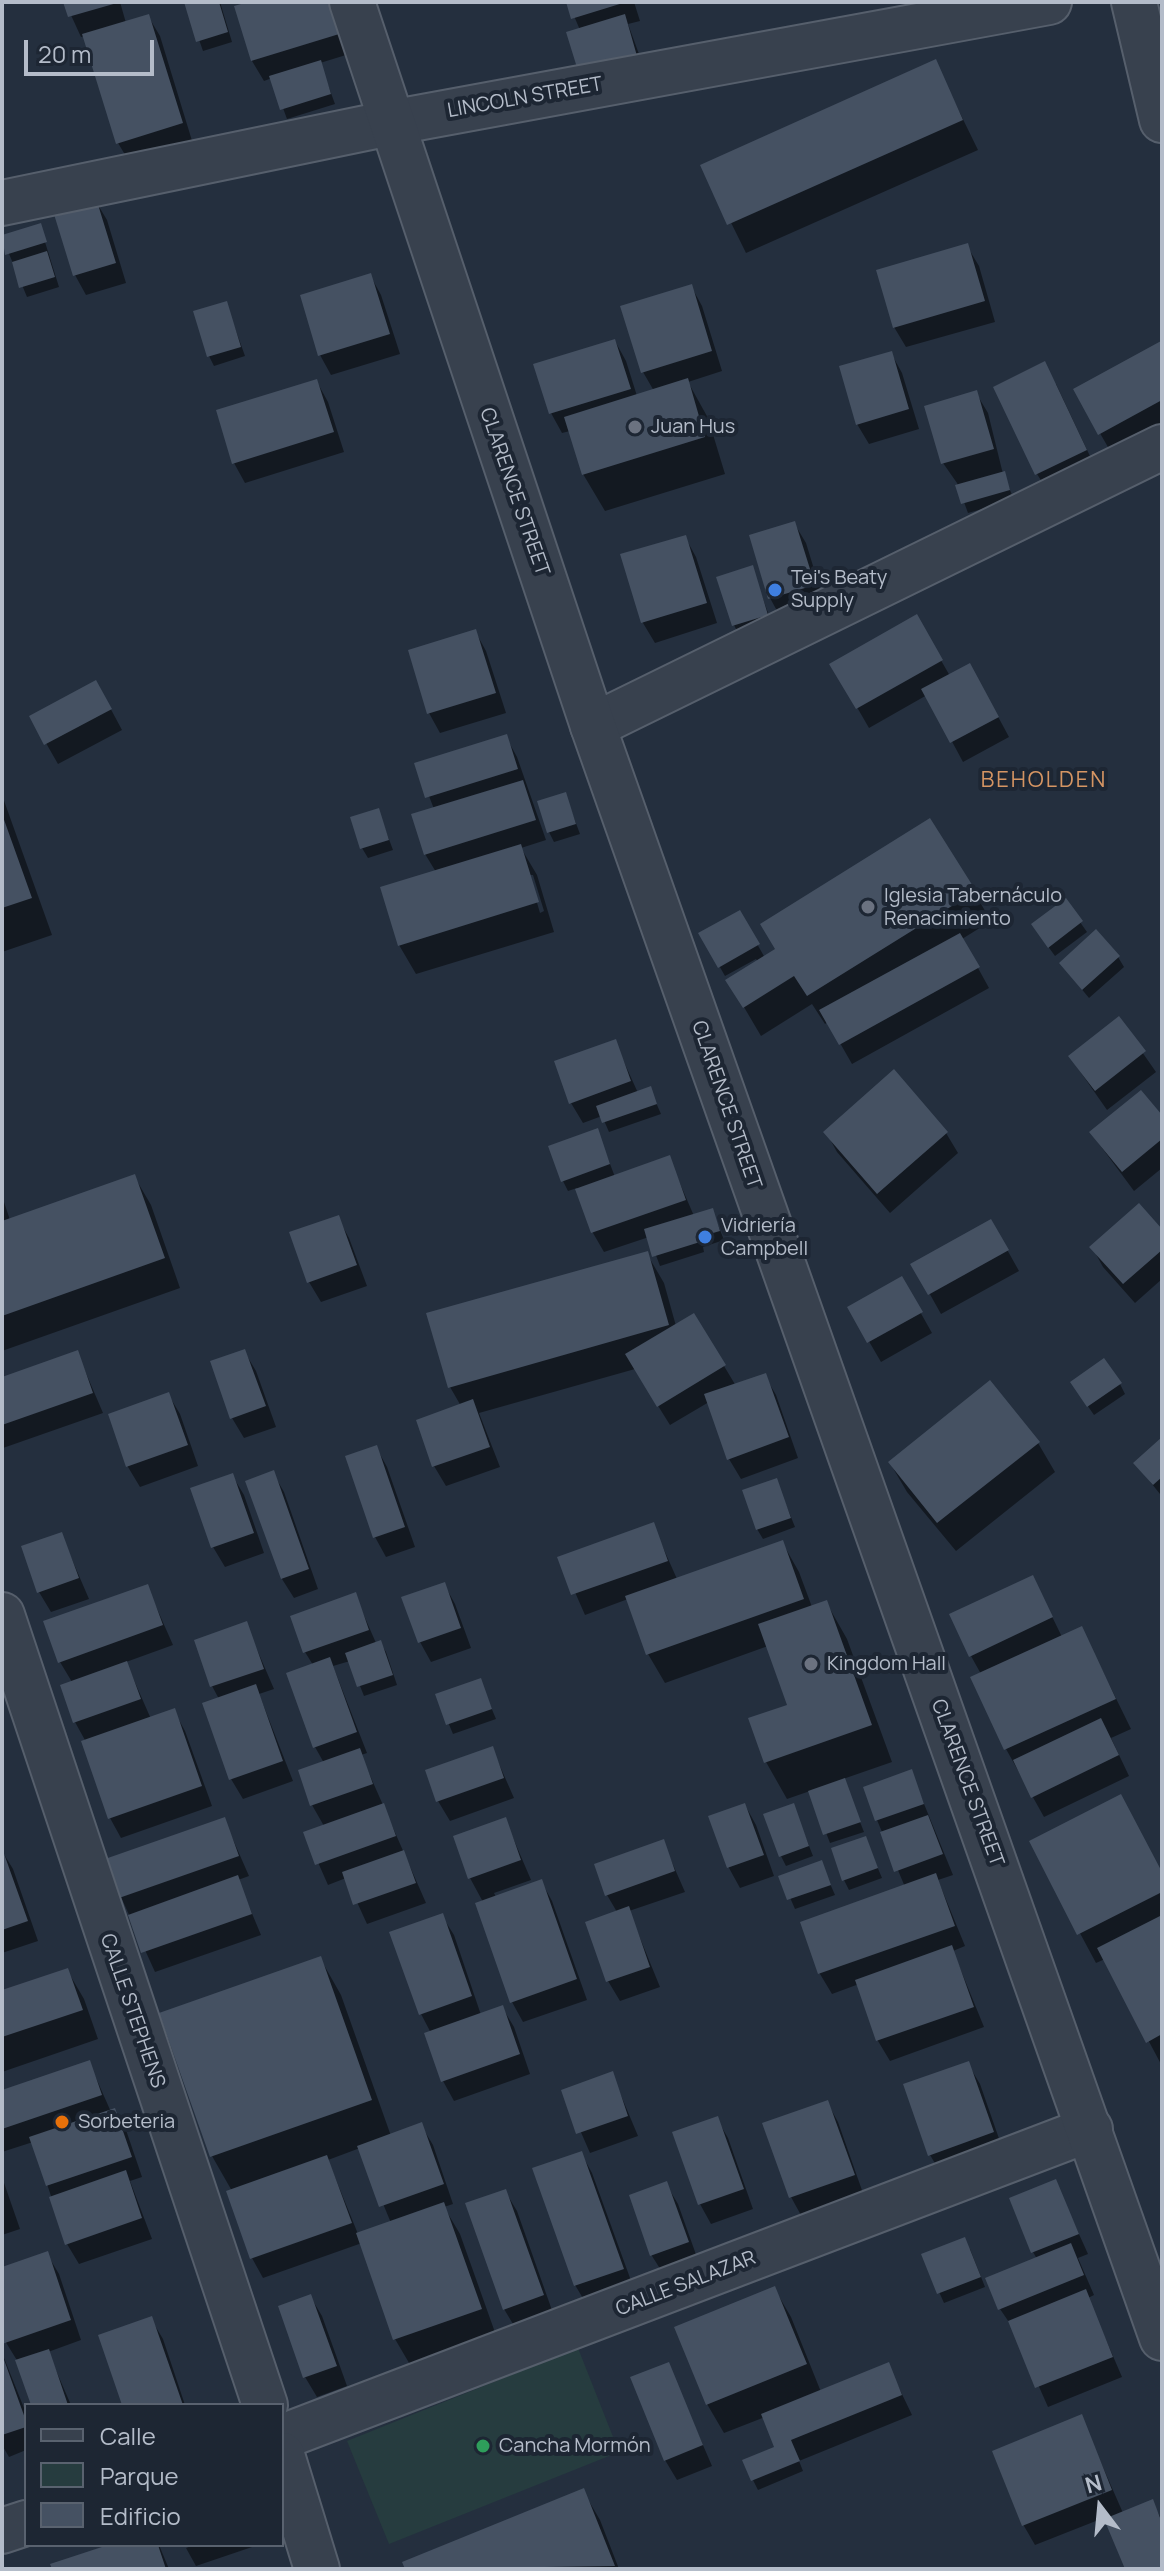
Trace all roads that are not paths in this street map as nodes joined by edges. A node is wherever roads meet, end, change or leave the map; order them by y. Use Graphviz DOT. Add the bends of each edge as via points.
graph roads {
  1 [pos="352,2"];
  2 [pos="1049,2"];
  3 [pos="1134,2"];
  4 [pos="1162,120"];
  5 [pos="390,123"];
  6 [pos="2,203"];
  7 [pos="1162,447"];
  8 [pos="593,726"];
  9 [pos="2,1615"];
  10 [pos="1090,2129"];
  11 [pos="1162,2338"];
  12 [pos="264,2403"];
  13 [pos="284,2436"];
  14 [pos="284,2462"];
  15 [pos="24,2524"];
  16 [pos="2,2531"];
  17 [pos="317,2569"];
  1 -- 5 [label="street, CLARENCE STREET"];
  2 -- 5 [label="street, LINCOLN STREET"];
  3 -- 4 [label="street"];
  5 -- 6 [label="street, LINCOLN STREET"];
  5 -- 8 [label="street, CLARENCE STREET"];
  7 -- 8 [label="street"];
  8 -- 10 [label="street, CLARENCE STREET"];
  9 -- 12 [label="street, CALLE STEPHENS"];
  10 -- 11 [label="street, CLARENCE STREET"];
  10 -- 13 [label="street, CALLE SALAZAR"];
  14 -- 17 [label="street"];
  15 -- 16 [label="street"];
}
